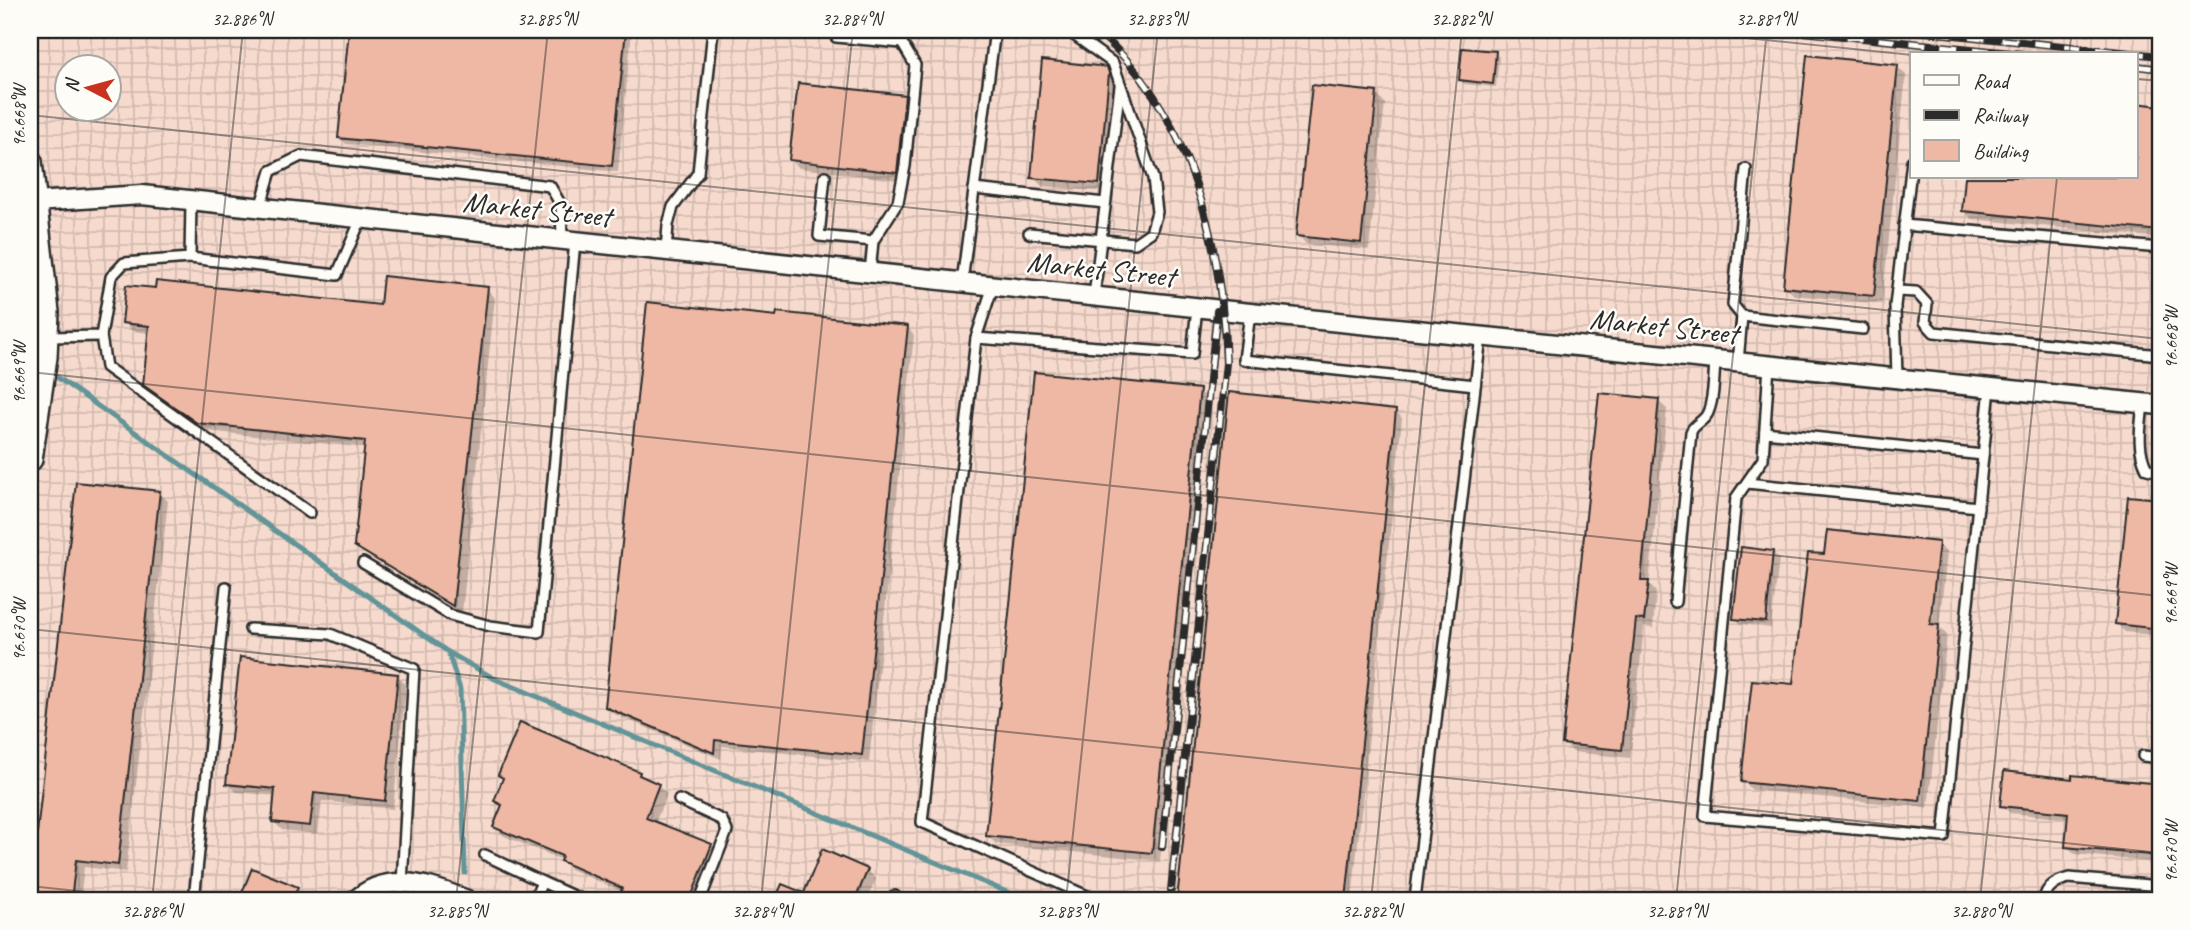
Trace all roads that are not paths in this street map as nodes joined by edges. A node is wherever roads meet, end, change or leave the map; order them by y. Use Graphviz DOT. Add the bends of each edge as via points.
graph roads {
  1 [pos="713,30"];
  2 [pos="837,30"];
  3 [pos="904,30"];
  4 [pos="995,30"];
  5 [pos="1067,30"];
  6 [pos="902,43"];
  7 [pos="1121,83"];
  8 [pos="30,162"];
  9 [pos="1746,169"];
  10 [pos="824,176"];
  11 [pos="1910,177"];
  12 [pos="974,189"];
  13 [pos="191,201"];
  14 [pos="35,202"];
  15 [pos="1105,203"];
  16 [pos="260,208"];
  17 [pos="361,219"];
  18 [pos="1904,225"];
  19 [pos="1029,233"];
  20 [pos="1100,240"];
  21 [pos="568,241"];
  22 [pos="873,241"];
  23 [pos="2160,248"];
  24 [pos="666,251"];
  25 [pos="190,258"];
  26 [pos="870,273"];
  27 [pos="962,282"];
  28 [pos="993,286"];
  29 [pos="1897,291"];
  30 [pos="1094,296"];
  31 [pos="1197,307"];
  32 [pos="1250,313"];
  33 [pos="1742,316"];
  34 [pos="1863,330"];
  35 [pos="101,336"];
  36 [pos="1481,336"];
  37 [pos="46,337"];
  38 [pos="976,338"];
  39 [pos="2160,355"];
  40 [pos="1715,360"];
  41 [pos="1738,362"];
  42 [pos="1769,365"];
  43 [pos="1897,378"];
  44 [pos="1475,385"];
  45 [pos="1990,387"];
  46 [pos="2152,404"];
  47 [pos="1765,432"];
  48 [pos="1983,455"];
  49 [pos="30,459"];
  50 [pos="2160,472"];
  51 [pos="1747,483"];
  52 [pos="1978,507"];
  53 [pos="310,513"];
  54 [pos="363,563"];
  55 [pos="226,587"];
  56 [pos="1675,602"];
  57 [pos="250,629"];
  58 [pos="2143,756"];
  59 [pos="2160,758"];
  60 [pos="679,800"];
  61 [pos="485,855"];
  62 [pos="542,882"];
  63 [pos="402,883"];
  64 [pos="2160,886"];
  65 [pos="365,897"];
  66 [pos="194,900"];
  67 [pos="467,900"];
  68 [pos="534,900"];
  69 [pos="582,900"];
  70 [pos="700,900"];
  71 [pos="1096,900"];
  72 [pos="1415,900"];
  73 [pos="2044,900"];
  1 -- 24 [label="lane" via="698,173 673,207"];
  2 -- 6 [label="lane" via="836,37"];
  3 -- 6 [label="lane"];
  4 -- 12 [label="lane"];
  5 -- 7 [label="lane" via="1114,63"];
  6 -- 22 [label="lane" via="915,65 905,166 898,202"];
  7 -- 15 [label="lane"];
  7 -- 20 [label="lane" via="1153,178 1157,212 1150,232 1135,243"];
  8 -- 14 [label="street"];
  9 -- 33 [label="lane" via="1733,305"];
  10 -- 22 [label="lane" via="819,236"];
  11 -- 18 [label="lane"];
  12 -- 15 [label="lane"];
  12 -- 27 [label="lane"];
  13 -- 14 [label="street, Market Street" via="142,195"];
  13 -- 16 [label="street, Market Street"];
  13 -- 25 [label="lane"];
  14 -- 37 [label="street"];
  15 -- 20 [label="lane"];
  16 -- 17 [label="street, Market Street"];
  16 -- 21 [label="lane" via="271,171 301,156 550,186 561,205"];
  17 -- 21 [label="street, Market Street"];
  17 -- 25 [label="lane" via="337,275"];
  18 -- 23 [label="lane"];
  18 -- 29 [label="lane"];
  19 -- 20 [label="lane"];
  20 -- 30 [label="lane"];
  21 -- 24 [label="street, Market Street"];
  21 -- 54 [label="lane" via="539,632 450,615"];
  22 -- 26 [label="lane"];
  24 -- 26 [label="street, Market Street"];
  25 -- 35 [label="lane" via="124,263 111,277"];
  26 -- 27 [label="street, Market Street"];
  27 -- 28 [label="street, Market Street"];
  28 -- 30 [label="street, Market Street"];
  28 -- 38 [label="lane"];
  29 -- 39 [label="lane" via="1916,292 1927,304 1925,322 1934,332"];
  29 -- 43 [label="lane"];
  30 -- 31 [label="street, Market Street"];
  31 -- 32 [label="street, Market Street"];
  31 -- 38 [label="lane" via="1192,354"];
  32 -- 36 [label="street, Market Street"];
  32 -- 44 [label="lane" via="1244,360"];
  33 -- 34 [label="lane"];
  33 -- 41 [label="lane"];
  35 -- 37 [label="lane"];
  35 -- 53 [label="lane" via="106,367"];
  36 -- 40 [label="street, Market Street"];
  36 -- 44 [label="lane"];
  37 -- 49 [label="street"];
  38 -- 71 [label="lane" via="922,822"];
  40 -- 41 [label="street, Market Street"];
  40 -- 56 [label="lane" via="1710,408 1691,432"];
  41 -- 42 [label="street, Market Street"];
  42 -- 43 [label="street, Market Street"];
  42 -- 47 [label="lane"];
  43 -- 45 [label="street, Market Street"];
  44 -- 72 [label="lane"];
  45 -- 46 [label="street, Market Street"];
  45 -- 48 [label="lane"];
  46 -- 50 [label="lane" via="2139,443 2147,469"];
  47 -- 48 [label="lane"];
  47 -- 51 [label="lane" via="1763,459"];
  48 -- 52 [label="lane"];
  51 -- 52 [label="lane"];
  51 -- 52 [label="lane" via="1736,498 1705,816 1944,838"];
  55 -- 66 [label="lane"];
  57 -- 63 [label="lane" via="330,634 415,669"];
  58 -- 59 [label="lane"];
  60 -- 70 [label="lane" via="726,824"];
  61 -- 62 [label="lane"];
  62 -- 68 [label="lane"];
  62 -- 69 [label="lane"];
  63 -- 65 [label="street" via="384,885"];
  63 -- 67 [label="street" via="434,887"];
  64 -- 73 [label="lane" via="2069,878 2055,881"];
}
